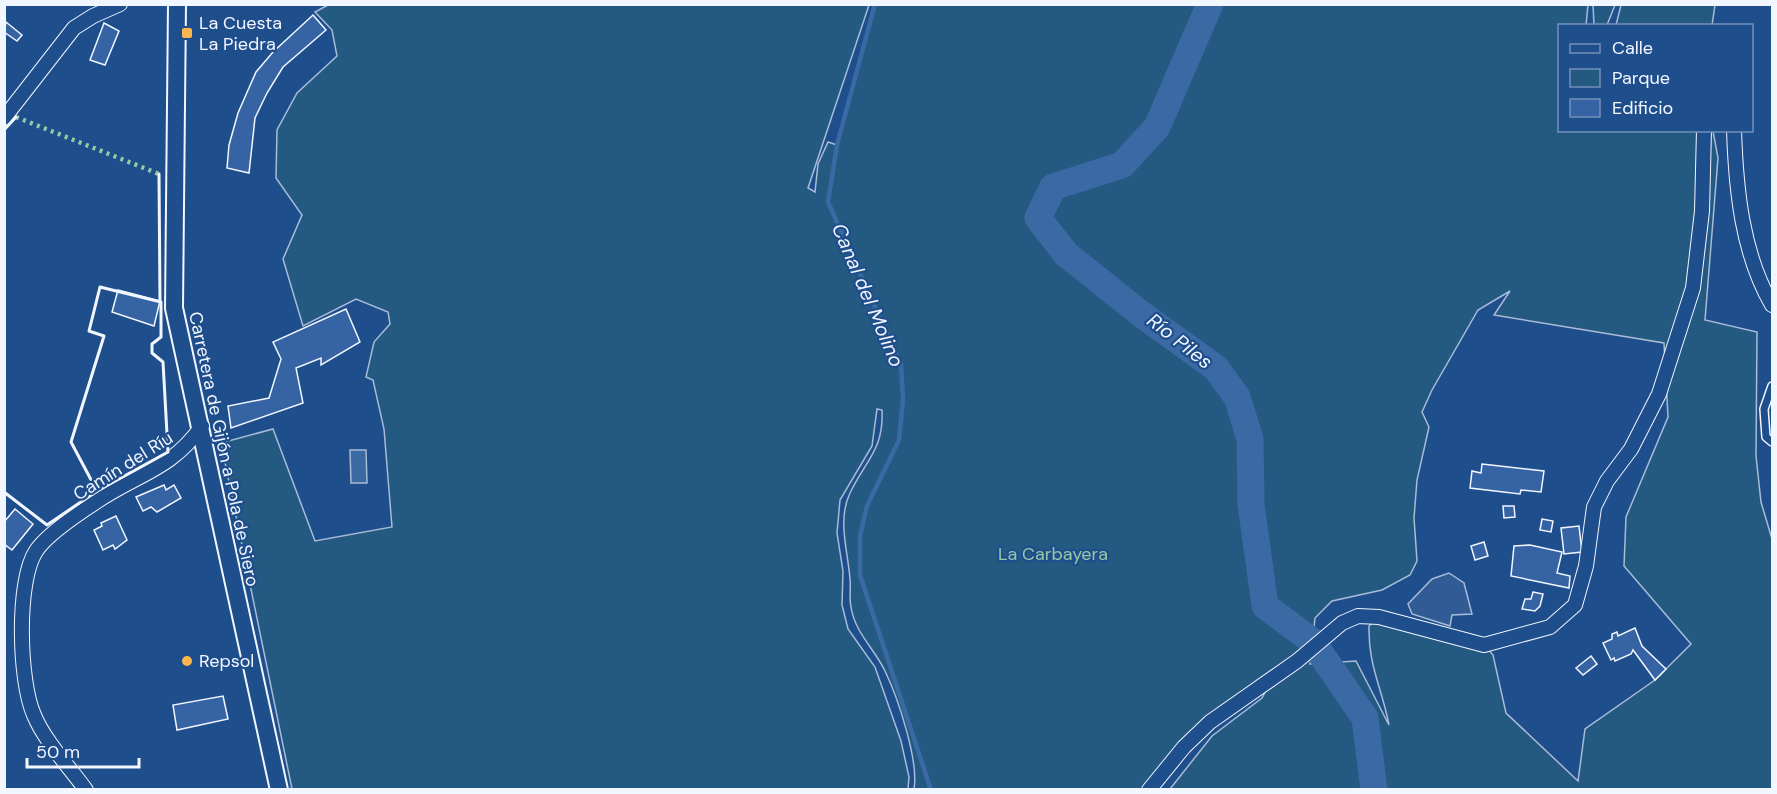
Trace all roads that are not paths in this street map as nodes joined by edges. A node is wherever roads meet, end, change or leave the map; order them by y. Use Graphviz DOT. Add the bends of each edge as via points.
graph roads {
  1 [pos="120,4"];
  2 [pos="177,4"];
  3 [pos="4,118"];
  4 [pos="1704,132"];
  5 [pos="1734,132"];
  6 [pos="1773,305"];
  7 [pos="1773,386"];
  8 [pos="202,426"];
  9 [pos="1773,442"];
  10 [pos="86,789"];
  11 [pos="279,789"];
  12 [pos="1149,789"];
  1 -- 3 [label="street" via="74,28"];
  2 -- 8 [label="street, Carretera de Gijón a Pola de Siero" via="174,308"];
  4 -- 12 [label="street" via="1693,288 1659,394 1631,449 1607,481 1594,507 1586,566 1575,606 1550,627 1484,645 1369,617 1358,616 1341,623 1297,661 1210,722"];
  5 -- 6 [label="street" via="1736,191 1757,279"];
  7 -- 9 [label="lane" via="1764,409 1766,437"];
  8 -- 10 [label="street, Camín del Ríu" via="173,459 96,502 45,541 31,561 22,658 28,700 35,718"];
  8 -- 11 [label="street, Carretera de Gijón a Pola de Siero"];
}
